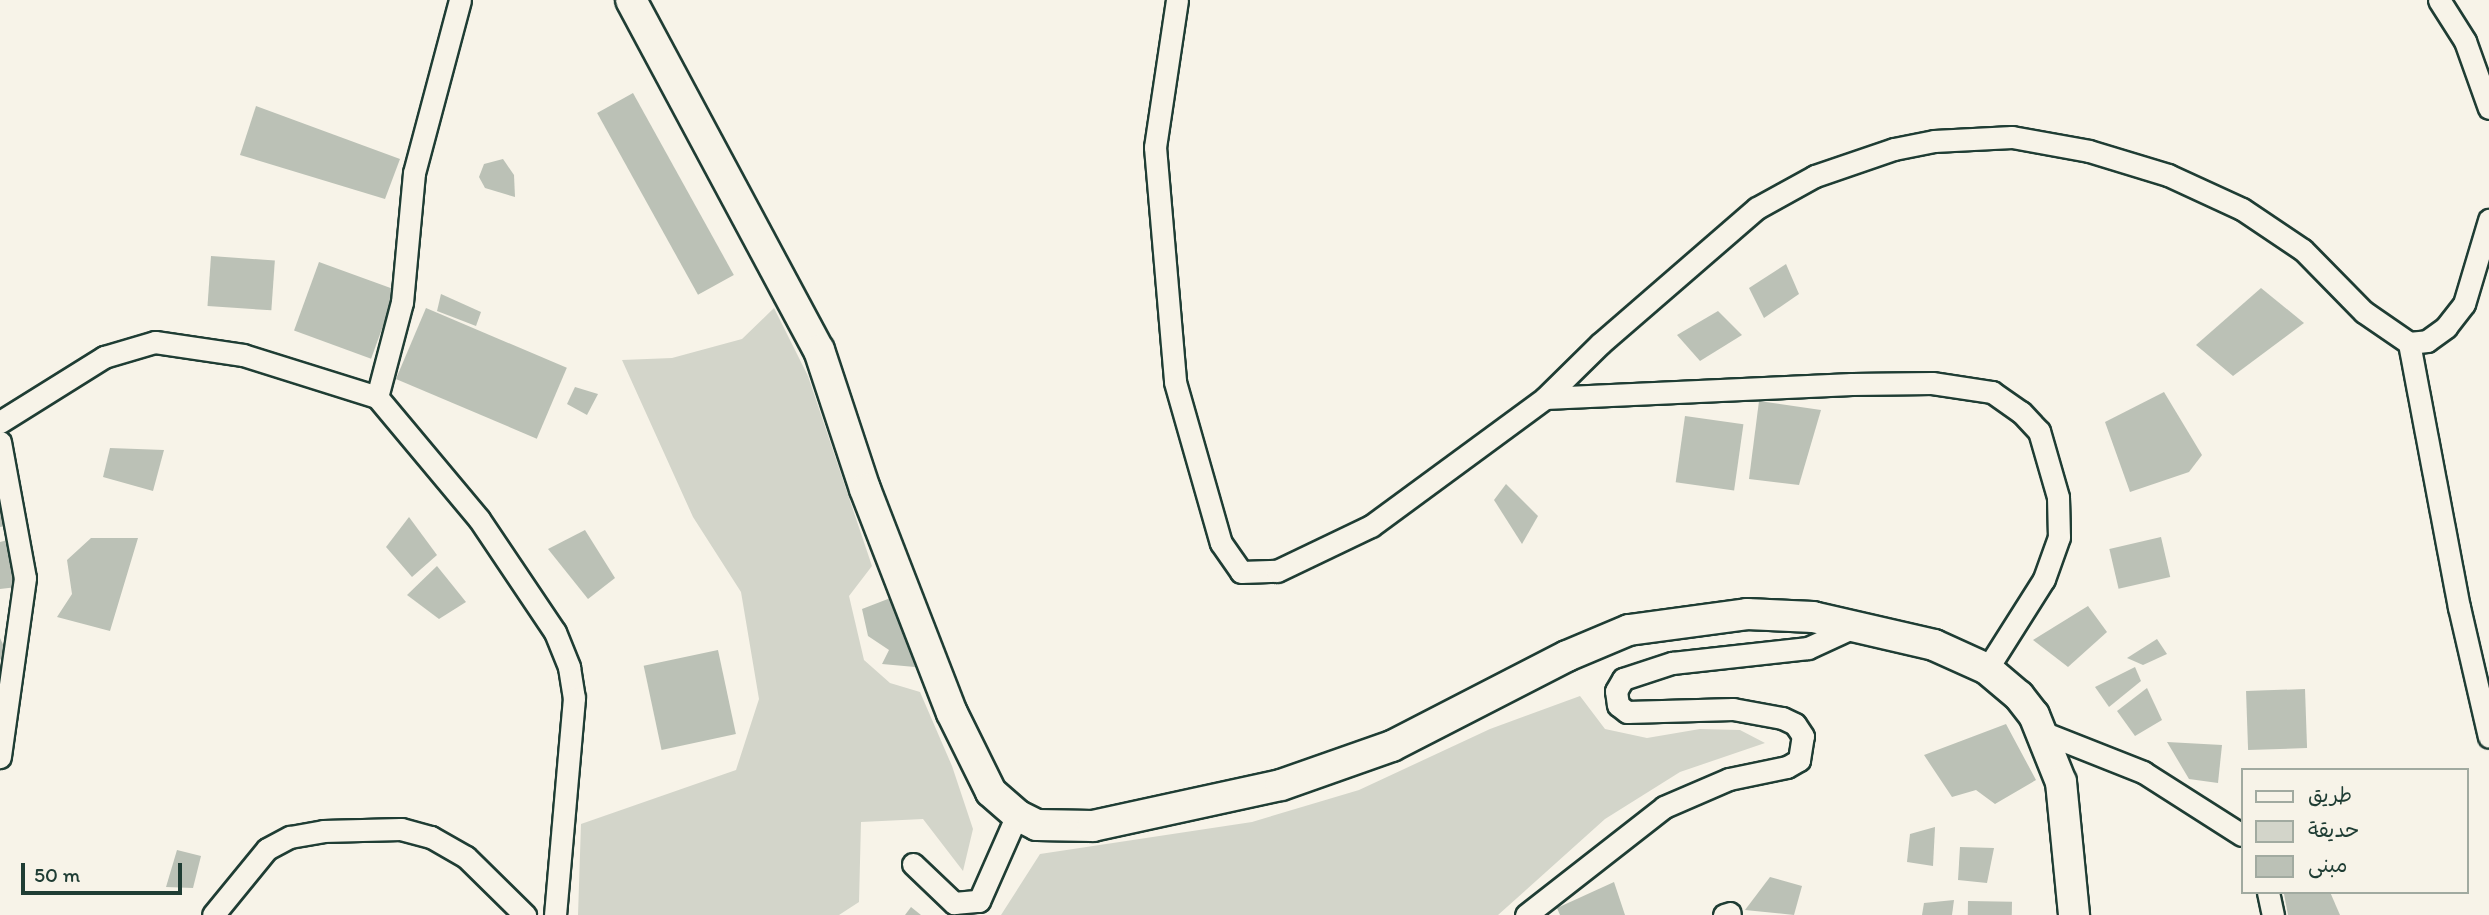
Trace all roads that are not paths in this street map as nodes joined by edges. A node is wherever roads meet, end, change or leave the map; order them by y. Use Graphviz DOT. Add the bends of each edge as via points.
graph roads {
  1 [pos="460,0"];
  2 [pos="631,0"];
  3 [pos="1177,0"];
  4 [pos="2439,0"];
  5 [pos="2489,108"];
  6 [pos="2489,220"];
  7 [pos="2409,343"];
  8 [pos="377,397"];
  9 [pos="1545,398"];
  10 [pos="0,422"];
  11 [pos="0,442"];
  12 [pos="1860,624"];
  13 [pos="1987,669"];
  14 [pos="2042,732"];
  15 [pos="2489,737"];
  16 [pos="0,757"];
  17 [pos="1017,815"];
  18 [pos="2240,834"];
  19 [pos="913,864"];
  20 [pos="2268,894"];
  21 [pos="213,915"];
  22 [pos="525,915"];
  23 [pos="555,915"];
  24 [pos="1527,915"];
  25 [pos="2074,915"];
  26 [pos="2273,915"];
  1 -- 8 [label="street" via="414,173 402,302"];
  2 -- 17 [label="main road" via="819,350 870,502 952,713 991,792"];
  3 -- 9 [label="street" via="1155,147 1175,382 1221,543 1241,572 1277,571 1371,526"];
  4 -- 5 [label="street" via="2465,41"];
  6 -- 7 [label="street" via="2465,304 2427,341"];
  7 -- 9 [label="street" via="2364,312 2302,250 2216,195 2089,151 2012,136 1980,137 1894,149 1782,191 1601,344"];
  7 -- 15 [label="street" via="2459,607"];
  8 -- 10 [label="street" via="243,355 155,342 104,357"];
  8 -- 23 [label="street" via="479,519 555,632 569,667 574,698"];
  9 -- 13 [label="street" via="1906,384 1992,392 2039,431 2058,497 2059,537 2044,579"];
  11 -- 16 [label="street" via="25,578"];
  12 -- 13 [label="main road" via="1934,645"];
  12 -- 17 [label="main road" via="1747,614 1629,630 1392,746 1281,785 1093,826 1038,824"];
  12 -- 24 [label="street" via="1808,648 1672,663 1623,679 1616,691 1618,705 1627,712 1733,709 1782,718 1803,736 1799,760 1787,767 1729,779 1664,807"];
  13 -- 14 [label="main road" via="2019,696"];
  14 -- 18 [label="street" via="2143,772"];
  14 -- 25 [label="main road" via="2061,782"];
  17 -- 19 [label="street" via="979,901 954,903"];
  20 -- 26 [label="street"];
  21 -- 22 [label="street" via="267,849 290,836 401,829 431,837 467,857"];
}
